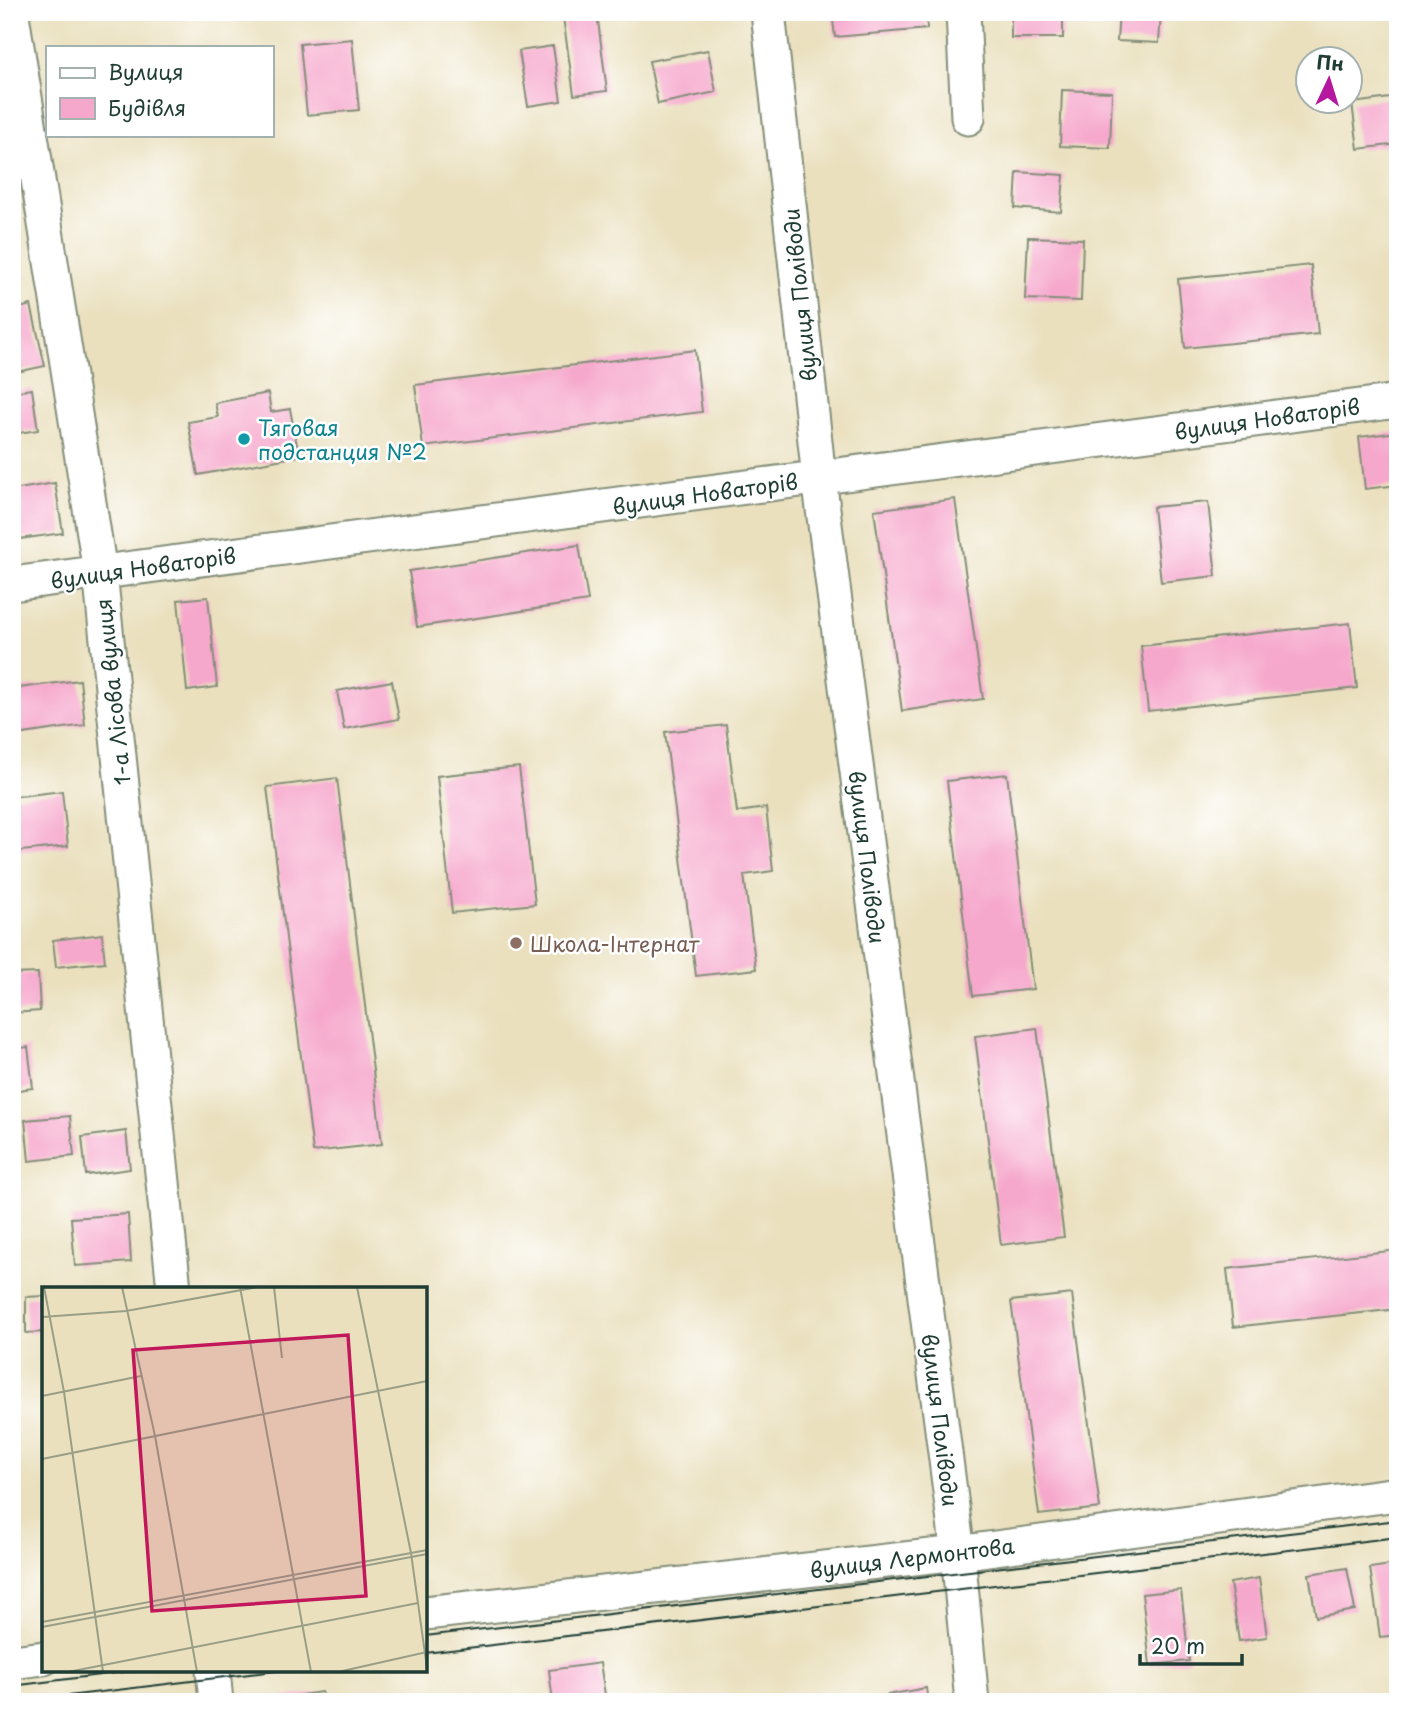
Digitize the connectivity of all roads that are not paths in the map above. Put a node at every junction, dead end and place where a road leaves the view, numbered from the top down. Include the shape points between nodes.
1 (768, 12) edge
2 (963, 12) edge
3 (12, 15) edge
4 (968, 118) dead end
5 (25, 175) edge
6 (1398, 401) edge
7 (819, 478) junction
8 (100, 572) junction
9 (12, 584) edge
10 (174, 1287) edge
11 (1398, 1494) edge
12 (958, 1553) junction
13 (427, 1613) edge
14 (42, 1658) edge
15 (12, 1662) edge
16 (213, 1672) edge
17 (216, 1702) edge
18 (972, 1702) edge

1 - 7 street, вулиця Поліводи
2 - 4 street
3 - 5 street, 1-а Лісова вулиця
5 - 8 street, 1-а Лісова вулиця
6 - 7 street, вулиця Новаторів
7 - 8 street, вулиця Новаторів
7 - 12 street, вулиця Поліводи
8 - 9 street, вулиця Новаторів
8 - 10 street, 1-а Лісова вулиця
11 - 12 street, вулиця Лермонтова
12 - 13 street, вулиця Лермонтова
12 - 18 street, вулиця Поліводи
14 - 15 street
16 - 17 street

